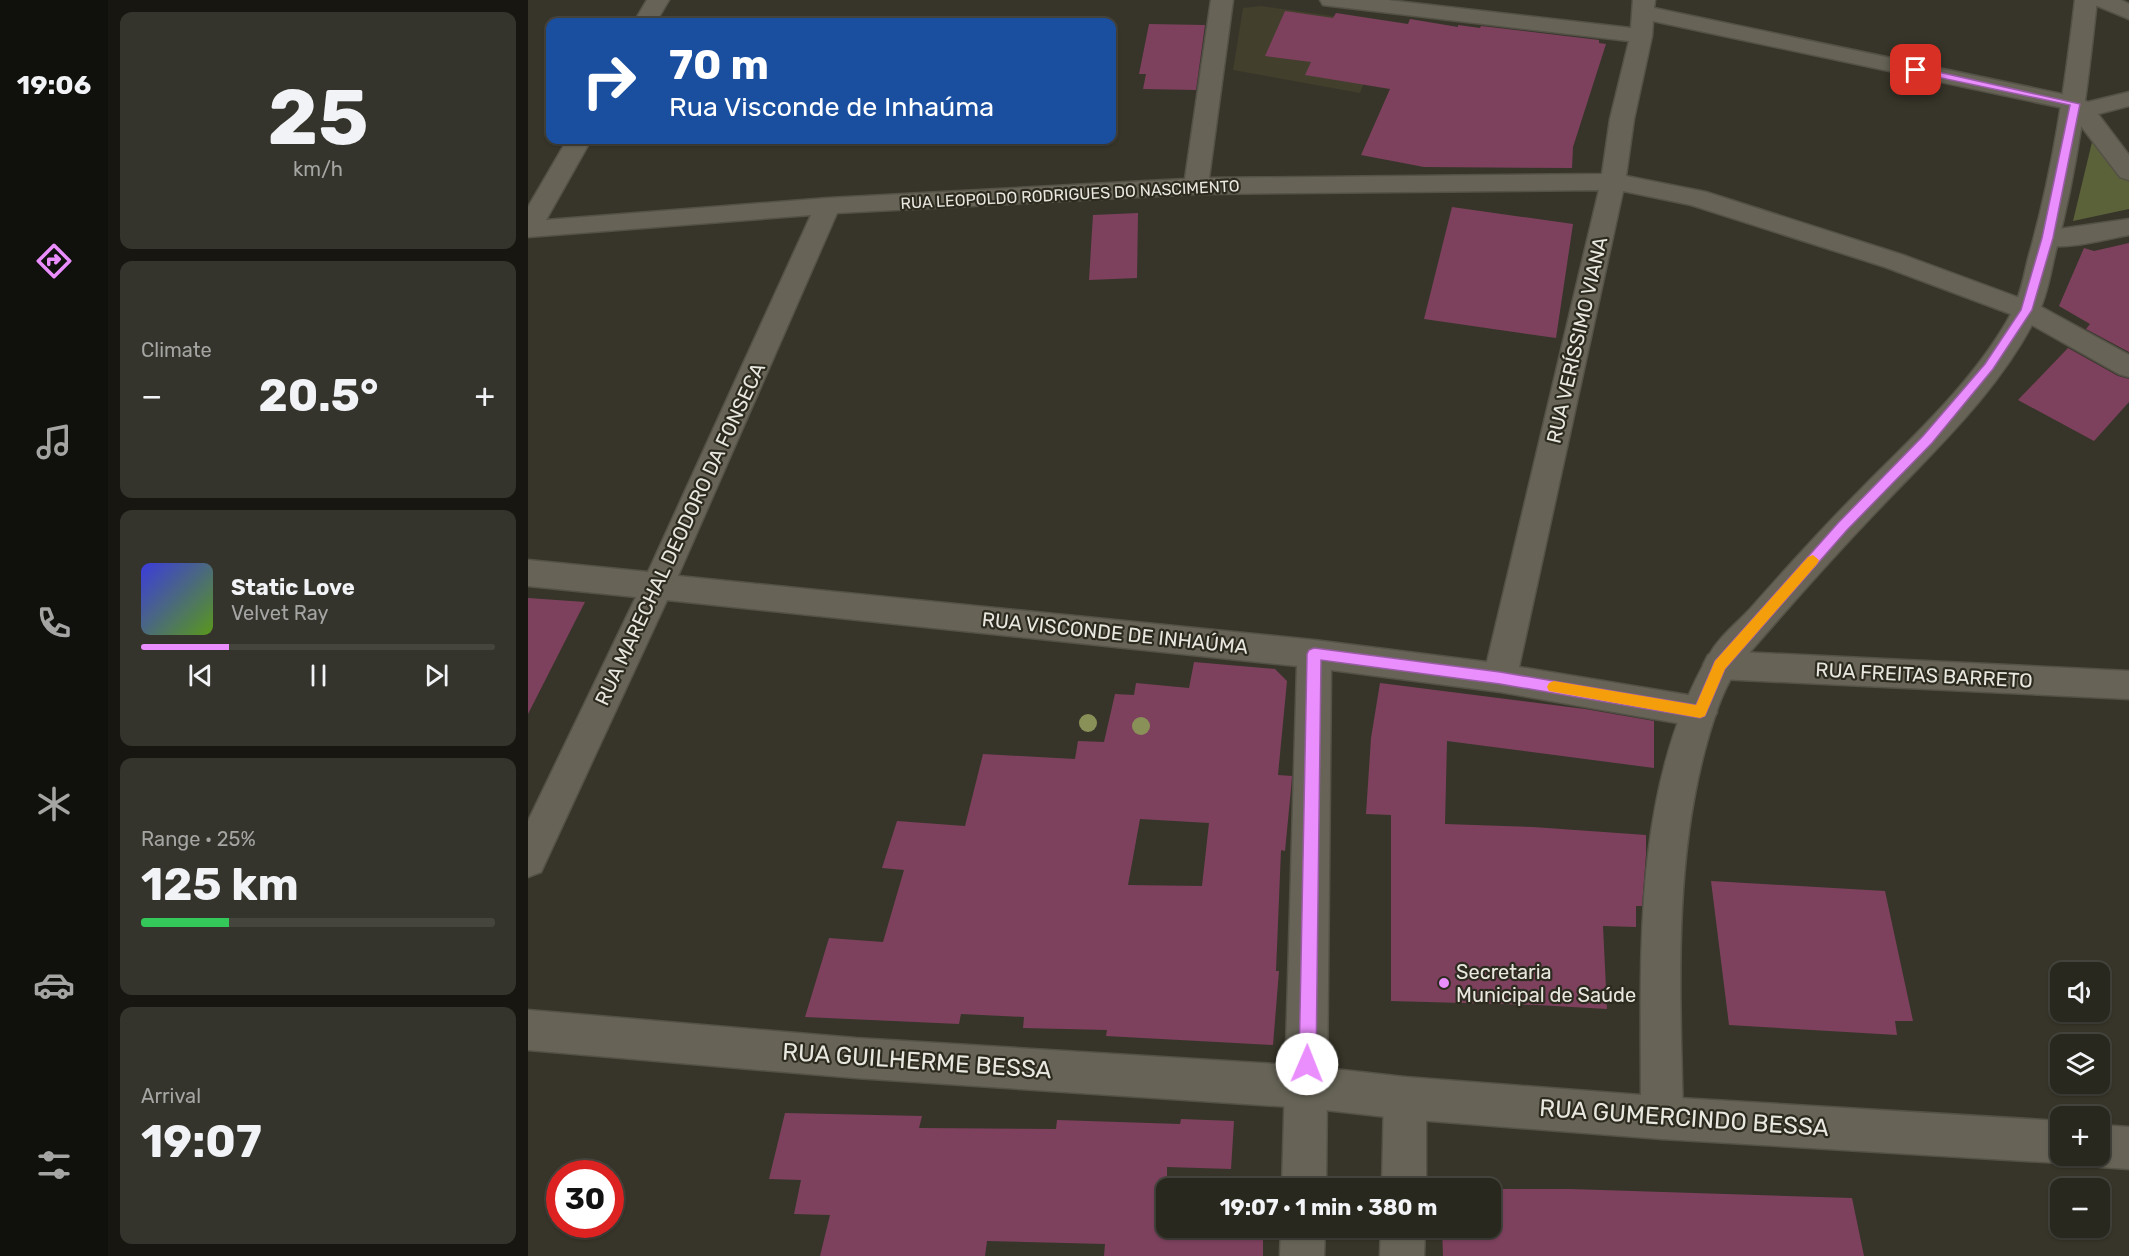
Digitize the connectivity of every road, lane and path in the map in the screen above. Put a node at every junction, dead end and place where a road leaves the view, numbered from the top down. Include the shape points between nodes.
1 (658, 0) edge
2 (1222, 0) edge
3 (1331, 0) edge
4 (2086, 0) edge
5 (2103, 0) edge
6 (2129, 12) edge
7 (1643, 16) edge
8 (647, 18) edge
9 (2129, 99) edge
10 (2079, 107) junction
11 (577, 144) edge
12 (2129, 172) edge
13 (1613, 182) junction
14 (1196, 186) junction
15 (828, 206) junction
16 (2129, 227) edge
17 (528, 229) edge
18 (2047, 238) junction
19 (2026, 310) junction
20 (2129, 367) edge
21 (528, 573) edge
22 (658, 585) junction
23 (1314, 654) junction
24 (1720, 665) junction
25 (1500, 678) junction
26 (2129, 686) edge
27 (1700, 712) junction
28 (528, 860) edge
29 (528, 1030) edge
30 (1307, 1087) junction
31 (1405, 1098) junction
32 (1662, 1118) junction
33 (2050, 1141) edge
34 (2110, 1147) edge
35 (2129, 1148) edge
36 (1304, 1178) edge
37 (1404, 1178) edge
38 (1302, 1238) edge
39 (1403, 1238) edge
40 (1302, 1256) edge
41 (1402, 1256) edge

1 - 8 street
2 - 14 street
3 - 7 street
4 - 10 street
5 - 6 street
7 - 10 street
7 - 13 street, RUA VERÍSSIMO VIANA
9 - 10 street
10 - 12 street
10 - 18 street
11 - 17 street
13 - 14 street, RUA LEOPOLDO RODRIGUES DO NASCIMENTO
13 - 19 street, RUA LEOPOLDO RODRIGUES DO NASCIMENTO via 1697,198 1772,221
13 - 25 street, RUA VERÍSSIMO VIANA
14 - 15 street, RUA LEOPOLDO RODRIGUES DO NASCIMENTO
15 - 17 street, RUA LEOPOLDO RODRIGUES DO NASCIMENTO
15 - 22 street, RUA MARECHAL DEODORO DA FONSECA
16 - 18 street
18 - 19 street
19 - 20 street, RUA LEOPOLDO RODRIGUES DO NASCIMENTO
19 - 24 street via 1989,366 1928,440 1843,526
21 - 22 street, RUA VISCONDE DE INHAÚMA
22 - 23 street, RUA VISCONDE DE INHAÚMA
22 - 28 street, RUA MARECHAL DEODORO DA FONSECA
23 - 25 street, RUA VISCONDE DE INHAÚMA
23 - 30 street
24 - 26 street, RUA FREITAS BARRETO
24 - 27 street
25 - 27 street, RUA VISCONDE DE INHAÚMA
27 - 32 street via 1680,776 1669,843 1661,945
29 - 30 street, RUA GUILHERME BESSA via 856,1058
30 - 31 street, RUA GUMERCINDO BESSA
30 - 36 street
31 - 32 street, RUA GUMERCINDO BESSA
31 - 37 street
32 - 33 street, RUA GUMERCINDO BESSA
34 - 35 street
38 - 40 street
39 - 41 street

